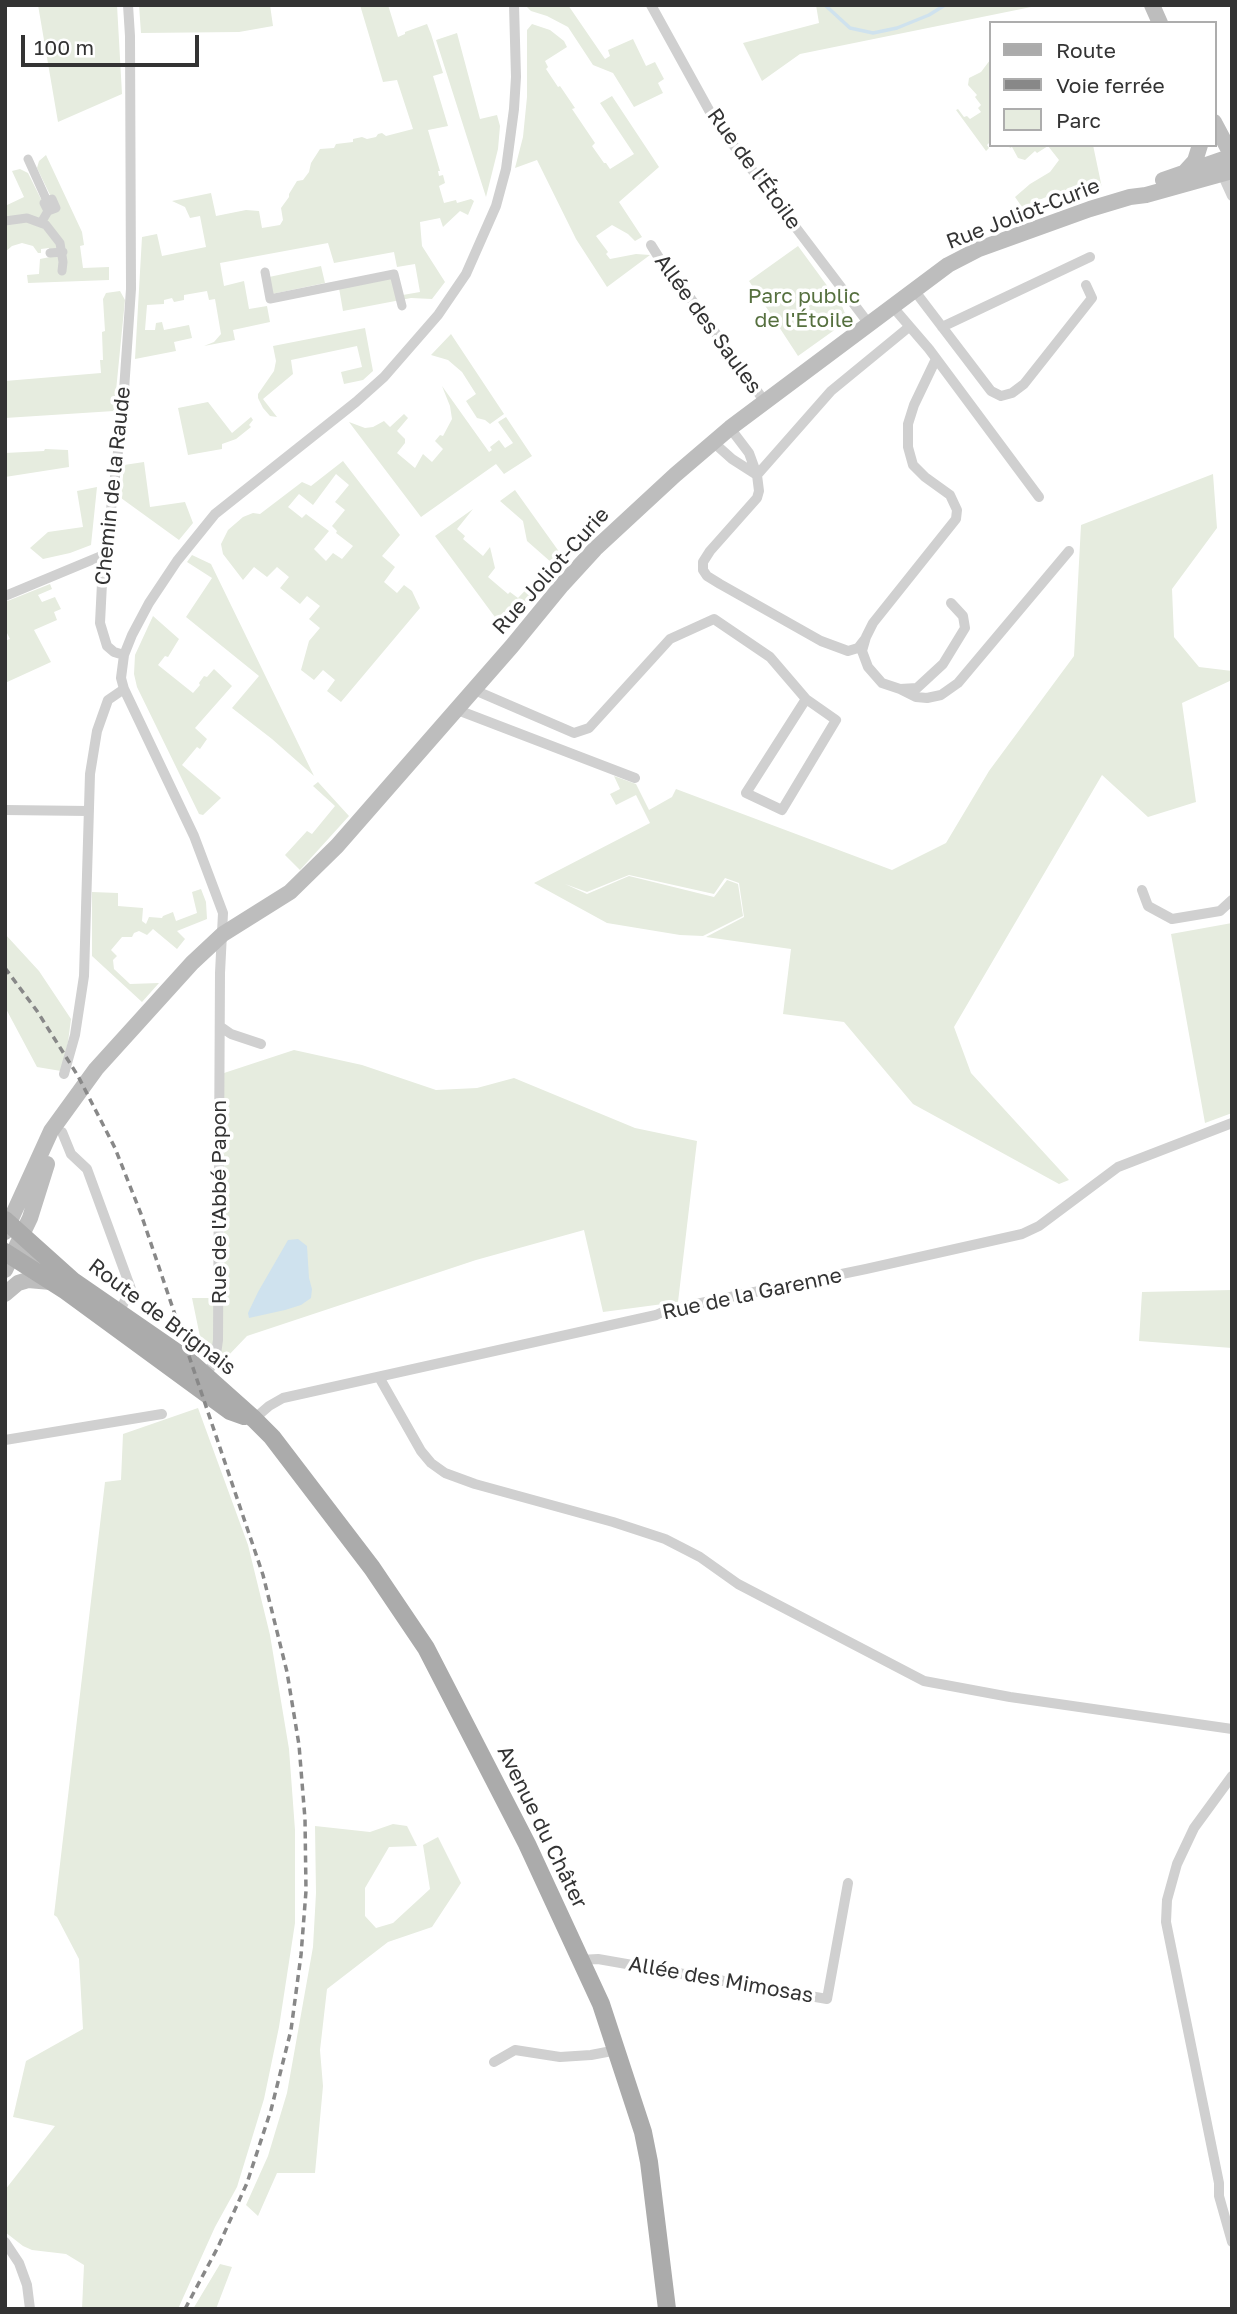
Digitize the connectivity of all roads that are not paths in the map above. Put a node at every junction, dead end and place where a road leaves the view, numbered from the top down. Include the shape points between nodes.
1 (128, 5) edge
2 (514, 5) edge
3 (652, 5) edge
4 (1152, 5) edge
5 (1159, 21) edge
6 (1216, 128) edge
7 (1199, 147) edge
8 (1211, 147) edge
9 (28, 159) dead end
10 (1227, 164) edge
11 (1185, 172) junction
12 (1232, 196) edge
13 (1130, 197) junction
14 (5, 221) edge
15 (41, 223) junction
16 (651, 245) dead end
17 (63, 252) junction
18 (50, 253) dead end
19 (1090, 257) dead end
20 (62, 271) dead end
21 (265, 272) dead end
22 (1086, 285) dead end
23 (914, 290) junction
24 (402, 306) dead end
25 (892, 306) junction
26 (869, 324) junction
27 (909, 327) junction
28 (942, 327) junction
29 (936, 359) junction
30 (765, 402) junction
31 (730, 428) junction
32 (713, 442) junction
33 (757, 475) junction
34 (1039, 497) dead end
35 (1069, 551) dead end
36 (106, 554) junction
37 (5, 596) edge
38 (951, 603) dead end
39 (866, 637) junction
40 (124, 655) junction
41 (124, 689) junction
42 (472, 689) junction
43 (900, 689) junction
44 (806, 699) junction
45 (455, 709) junction
46 (635, 778) dead end
47 (5, 810) edge
48 (89, 811) junction
49 (1142, 890) dead end
50 (1232, 900) edge
51 (223, 934) junction
52 (221, 1027) junction
53 (261, 1044) dead end
54 (115, 1051) junction
55 (64, 1074) dead end
56 (1232, 1123) edge
57 (62, 1132) junction
58 (9, 1243) edge
59 (52, 1283) junction
60 (5, 1294) edge
61 (119, 1312) junction
62 (206, 1374) junction
63 (379, 1377) junction
64 (162, 1414) dead end
65 (254, 1419) junction
66 (5, 1440) edge
67 (1232, 1729) edge
68 (1232, 1776) edge
69 (848, 1883) dead end
70 (580, 1960) junction
71 (617, 2050) junction
72 (494, 2062) dead end
73 (1231, 2239) edge
74 (5, 2242) edge
75 (30, 2309) edge
76 (667, 2309) edge

1 - 36 street, Chemin de la Raude via 131,289
2 - 40 street via 516,77 506,169 496,206 466,274 432,323 384,377 215,514 145,609
3 - 26 street, Rue de l'Étoile via 715,121
4 - 5 main road
6 - 10 main road
7 - 11 main road
8 - 10 main road
9 - 15 street via 48,206
10 - 11 main road, Rue Joliot-Curie
10 - 12 street
10 - 13 main road, Rue Joliot-Curie
11 - 13 main road, Rue Joliot-Curie via 1143,187
13 - 23 main road, Rue Joliot-Curie via 979,249
14 - 15 street via 27,218
15 - 17 street via 54,233
16 - 30 street, Allée des Saules
17 - 18 street
17 - 20 street
19 - 28 street
21 - 24 street via 270,299 394,274
22 - 28 street via 1092,298 1012,393 1001,396 991,391
23 - 25 main road, Rue Joliot-Curie
23 - 28 street
25 - 26 main road, Rue Joliot-Curie
25 - 27 street
26 - 30 main road, Rue Joliot-Curie
27 - 29 street
27 - 33 street via 831,391
29 - 34 street
29 - 39 street via 914,405 908,447 914,465 950,495 956,519
30 - 31 main road, Rue Joliot-Curie
31 - 32 main road, Rue Joliot-Curie
31 - 33 street via 749,453
32 - 33 street
32 - 42 main road, Rue Joliot-Curie via 595,549
33 - 39 street via 757,498 710,551 703,562 707,576 821,641 848,651 858,648
35 - 43 street via 958,683 927,698
36 - 37 street
36 - 40 street, Chemin de la Raude via 101,631 107,646
38 - 43 street via 963,616 965,628 958,642 932,676 917,688
39 - 43 street via 862,651 868,667 881,683
40 - 41 street
41 - 48 street via 108,701 97,731
41 - 51 street via 194,836 223,913
42 - 44 street via 574,733 589,728 670,639 715,620 771,657
42 - 45 main road, Rue Joliot-Curie
44 - 44 street via 836,720 782,810 746,793
45 - 46 street
45 - 51 main road, Rue Joliot-Curie via 362,820 305,878
47 - 48 street
48 - 55 street via 84,976
49 - 50 street via 1148,906 1172,919 1220,911
51 - 52 street, Rue de l'Abbé Papon
51 - 54 main road, Rue Joliot-Curie
52 - 53 street
52 - 62 street, Rue de l'Abbé Papon via 218,1340 215,1361
54 - 57 main road, Rue Joliot-Curie
54 - 58 main road, Rue Joliot-Curie via 96,1069 51,1131
56 - 63 street, Rue de la Garenne via 1125,1163 1031,1231
57 - 58 main road, Rue Joliot-Curie via 51,1151 30,1218
57 - 61 street via 71,1154 87,1170 131,1289
58 - 59 main road, Route de Brignais
58 - 61 main road, Route de Brignais
59 - 60 main road via 28,1280
59 - 65 main road, Route de Brignais via 230,1411
61 - 62 main road, Route de Brignais
62 - 65 main road, Route de Brignais
63 - 65 street, Rue de la Garenne via 283,1398
63 - 67 street via 421,1451 445,1473 665,1539 738,1584 924,1681
64 - 66 street
65 - 70 main road, Avenue du Châter via 372,1568 426,1648 527,1844
68 - 73 street via 1194,1828 1177,1864 1166,1922
69 - 70 street, Allée des Mimosas via 827,1999 598,1959
70 - 71 main road, Avenue du Châter
71 - 72 street via 560,2057 515,2050
71 - 76 main road, Avenue du Châter via 647,2152
74 - 75 street via 19,2263

